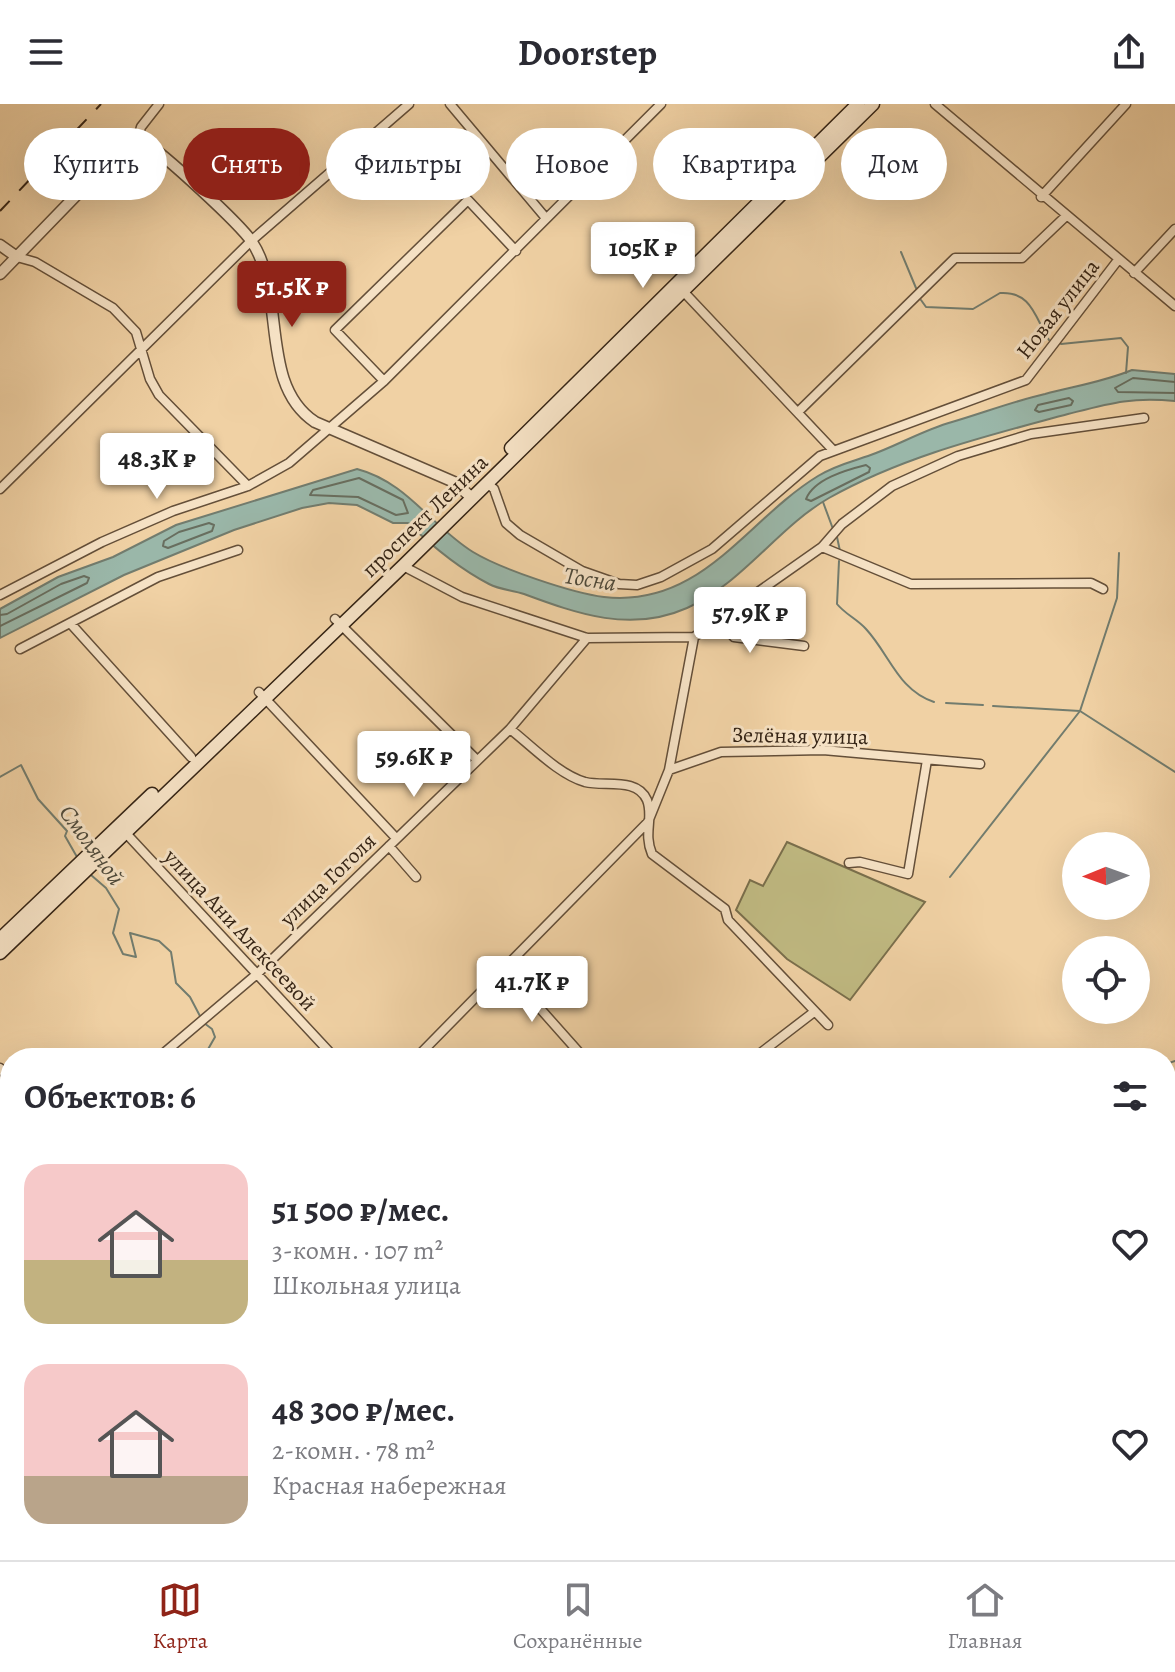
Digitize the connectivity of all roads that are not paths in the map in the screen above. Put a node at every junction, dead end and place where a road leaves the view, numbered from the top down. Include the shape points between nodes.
1 (159, 104) edge
2 (409, 104) edge
3 (450, 104) edge
4 (661, 104) edge
5 (858, 104) edge
6 (873, 104) edge
7 (935, 104) edge
8 (1126, 104) edge
9 (141, 128) edge
10 (167, 161) edge
11 (1041, 197) junction
12 (72, 200) edge
13 (545, 217) junction
14 (1065, 217) junction
15 (1175, 229) edge
16 (251, 241) junction
17 (0, 245) edge
18 (516, 251) junction
19 (17, 257) junction
20 (1118, 260) junction
21 (1134, 273) junction
22 (0, 274) edge
23 (679, 287) junction
24 (1175, 306) edge
25 (141, 350) junction
26 (384, 381) junction
27 (798, 412) junction
28 (1144, 418) dead end
29 (328, 429) junction
30 (832, 449) junction
31 (487, 483) junction
32 (248, 486) junction
33 (0, 489) edge
34 (469, 495) junction
35 (822, 547) junction
36 (238, 550) dead end
37 (407, 559) junction
38 (1103, 589) dead end
39 (0, 595) edge
40 (718, 619) junction
41 (338, 622) junction
42 (71, 624) junction
43 (694, 637) junction
44 (587, 638) junction
45 (804, 646) dead end
46 (20, 649) dead end
47 (262, 695) junction
48 (510, 729) junction
49 (191, 757) junction
50 (476, 759) junction
51 (927, 760) junction
52 (980, 764) dead end
53 (669, 770) junction
54 (648, 822) junction
55 (122, 829) junction
56 (392, 842) junction
57 (849, 863) dead end
58 (416, 877) dead end
59 (64, 884) junction
60 (0, 939) edge
61 (0, 953) edge
62 (505, 969) junction
63 (257, 974) junction
64 (814, 1012) junction
65 (828, 1025) dead end
66 (169, 1048) edge
67 (326, 1048) edge
68 (426, 1048) edge
69 (575, 1048) edge
70 (767, 1048) edge

1 - 9 street
2 - 16 street
3 - 13 street
4 - 13 street
5 - 23 main road, проспект Ленина
6 - 23 main road, проспект Ленина
7 - 11 street
8 - 11 street
10 - 16 street
11 - 14 street
12 - 19 street
13 - 18 street
14 - 20 street
14 - 27 street via 1022,258 955,258
15 - 21 street, Новая улица
16 - 25 street
16 - 29 street via 266,282 290,398 303,415
17 - 19 street
18 - 26 street
18 - 26 street via 468,200 335,330
19 - 22 street
19 - 25 street via 35,262 113,308 136,332
20 - 21 street
20 - 30 street, Новая улица via 1026,380
21 - 24 street
23 - 27 street
23 - 31 main road, проспект Ленина
23 - 34 main road, проспект Ленина
25 - 32 street via 159,395
25 - 33 street
26 - 29 street
27 - 30 street
28 - 35 street via 1031,434 958,456 892,486 842,524
29 - 32 street via 289,463
29 - 34 street via 438,474
30 - 31 street via 787,481 712,549 637,585 582,571 520,535 506,523
31 - 34 main road, проспект Ленина
32 - 39 street via 130,530
34 - 37 main road, проспект Ленина
35 - 38 street via 911,584 1091,583
35 - 40 street
36 - 42 street via 158,577
37 - 41 main road, проспект Ленина
37 - 44 street via 462,597
40 - 43 street
40 - 45 street via 734,637
41 - 47 main road, проспект Ленина
41 - 50 street
42 - 46 street
42 - 49 street
43 - 44 street
43 - 53 street
44 - 48 street, улица Гоголя
47 - 49 main road, проспект Ленина
47 - 55 main road, проспект Ленина
47 - 56 street
48 - 50 street, улица Гоголя
48 - 54 street via 573,778 641,791 649,808
49 - 55 main road, проспект Ленина
50 - 56 street, улица Гоголя
51 - 52 street, Зелёная улица
51 - 53 street, Зелёная улица via 823,750 721,752
51 - 57 street via 908,874
53 - 54 street
54 - 62 street
54 - 64 street via 646,840 658,861 725,909 728,920
55 - 59 main road, проспект Ленина
55 - 63 street, улица Ани Алексеевой
56 - 58 street
56 - 63 street, улица Гоголя
59 - 60 main road, проспект Ленина
59 - 61 main road, проспект Ленина
62 - 68 street
62 - 69 street
63 - 66 street, улица Гоголя
63 - 67 street, улица Ани Алексеевой
64 - 65 street
64 - 70 street

